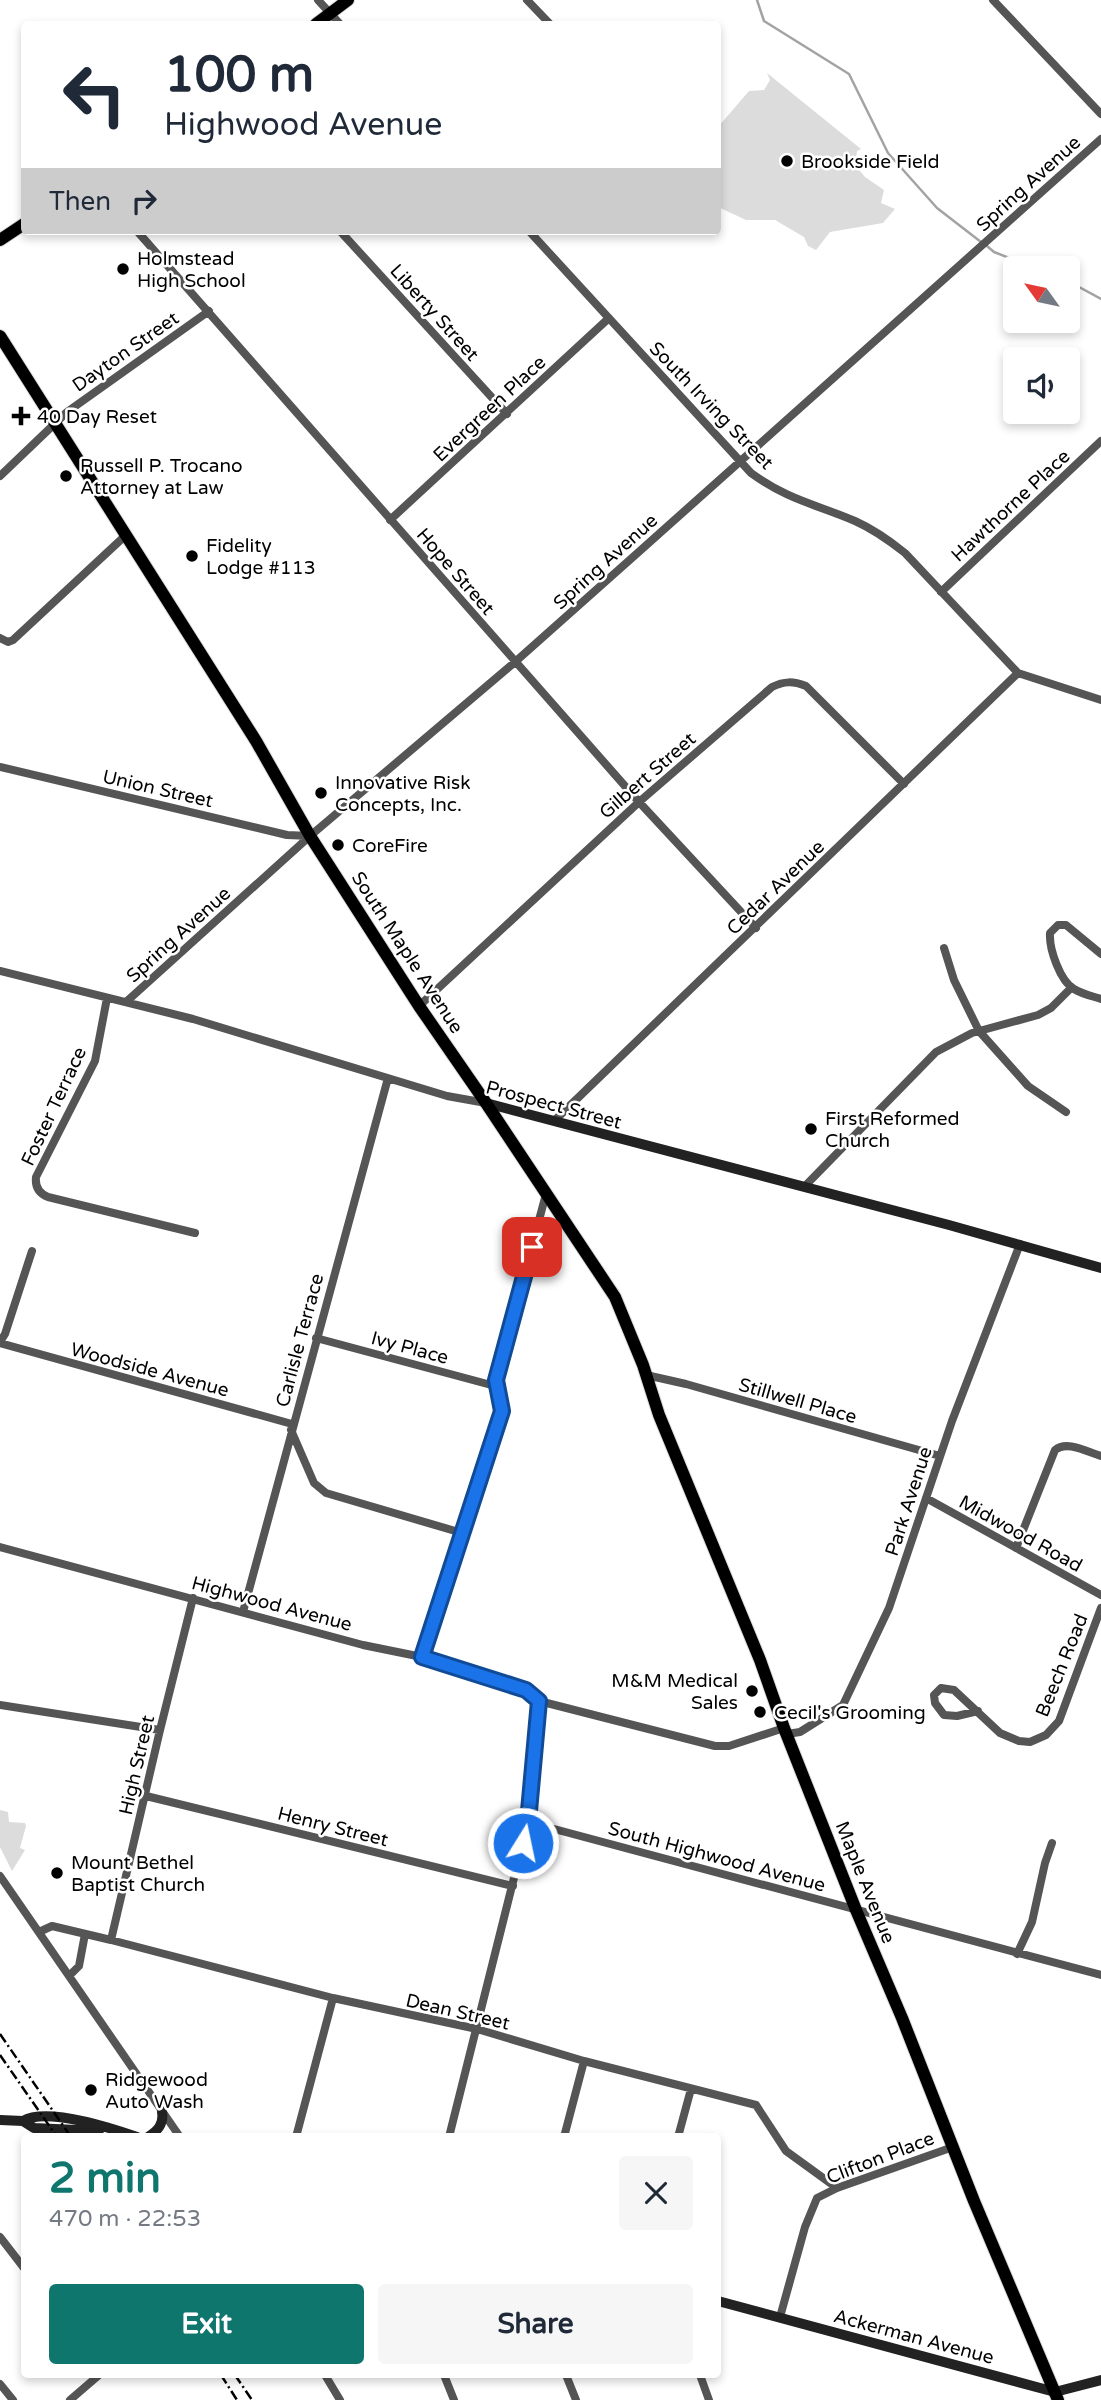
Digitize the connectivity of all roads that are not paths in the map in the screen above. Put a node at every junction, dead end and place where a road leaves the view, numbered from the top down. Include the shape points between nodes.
1 (318, 0) edge
2 (348, 0) edge
3 (527, 0) edge
4 (993, 0) edge
5 (335, 19) edge
6 (547, 21) edge
7 (1101, 114) edge
8 (1101, 139) edge
9 (21, 226) edge
10 (141, 235) edge
11 (344, 235) edge
12 (533, 235) edge
13 (0, 240) edge
14 (209, 311) junction
15 (609, 318) junction
16 (0, 336) edge
17 (507, 414) junction
18 (56, 422) junction
19 (1101, 441) edge
20 (739, 461) junction
21 (0, 475) edge
22 (390, 520) junction
23 (126, 535) junction
24 (941, 592) junction
25 (0, 638) edge
26 (514, 662) junction
27 (1018, 673) junction
28 (1101, 700) edge
29 (0, 767) edge
30 (904, 784) junction
31 (639, 802) junction
32 (310, 836) junction
33 (756, 928) junction
34 (944, 948) dead end
35 (1101, 954) edge
36 (0, 971) edge
37 (1071, 988) junction
38 (107, 998) junction
39 (1101, 999) edge
40 (126, 1002) junction
41 (419, 1006) junction
42 (979, 1031) junction
43 (388, 1078) junction
44 (486, 1103) junction
45 (1066, 1112) dead end
46 (554, 1121) junction
47 (805, 1186) junction
48 (546, 1194) junction
49 (195, 1233) dead end
50 (1020, 1244) junction
51 (33, 1251) dead end
52 (1101, 1268) edge
53 (316, 1338) junction
54 (0, 1342) edge
55 (646, 1376) junction
56 (495, 1386) junction
57 (291, 1427) junction
58 (940, 1456) junction
59 (1101, 1456) edge
60 (926, 1498) junction
61 (462, 1533) junction
62 (0, 1547) edge
63 (1016, 1548) junction
64 (1101, 1595) edge
65 (193, 1598) junction
66 (1101, 1608) edge
67 (243, 1612) junction
68 (422, 1657) junction
69 (536, 1698) junction
70 (0, 1705) edge
71 (978, 1711) junction
72 (160, 1730) junction
73 (785, 1731) junction
74 (146, 1796) junction
75 (528, 1822) junction
76 (1052, 1843) dead end
77 (0, 1876) edge
78 (513, 1886) junction
79 (856, 1910) junction
80 (39, 1933) junction
81 (85, 1934) junction
82 (111, 1940) junction
83 (1017, 1954) junction
84 (1101, 1975) edge
85 (69, 1976) junction
86 (333, 1998) junction
87 (477, 2029) junction
88 (584, 2061) junction
89 (691, 2089) junction
90 (162, 2112) junction
91 (0, 2120) edge
92 (124, 2133) edge
93 (153, 2133) edge
94 (177, 2133) edge
95 (297, 2133) edge
96 (450, 2133) edge
97 (565, 2133) edge
98 (679, 2133) edge
99 (953, 2147) junction
100 (837, 2188) junction
101 (0, 2237) edge
102 (21, 2264) edge
103 (721, 2302) edge
104 (780, 2317) junction
105 (96, 2378) edge
106 (327, 2378) edge
107 (445, 2378) edge
108 (567, 2378) edge
109 (701, 2378) edge
110 (1101, 2380) edge
111 (0, 2384) edge
112 (1056, 2396) edge
113 (13, 2400) edge
114 (70, 2400) edge
115 (340, 2400) edge
116 (454, 2400) edge
117 (576, 2400) edge
118 (709, 2400) edge

1 - 5 street
2 - 5 main road
3 - 6 street
4 - 7 street
8 - 20 street, Spring Avenue
9 - 13 main road
10 - 14 street, Hope Street
11 - 17 street, Liberty Street
12 - 15 street, South Irving Street
14 - 18 street, Dayton Street
14 - 22 street, Hope Street
15 - 17 street, Evergreen Place
15 - 20 street, South Irving Street
16 - 18 main road, South Maple Avenue
17 - 22 street, Evergreen Place
18 - 21 street, Dayton Street
18 - 23 main road, South Maple Avenue
19 - 24 street, Hawthorne Place
20 - 24 street, South Irving Street via 787,496 855,521 890,541
20 - 26 street, Spring Avenue
22 - 26 street, Hope Street
23 - 25 street via 13,640
23 - 32 main road, South Maple Avenue
24 - 27 street, South Irving Street
26 - 31 street, Hope Street
26 - 32 street, Spring Avenue
27 - 28 street, South Irving Street
27 - 30 street, Cedar Avenue
29 - 32 street, Union Street via 287,835
30 - 31 street, Gilbert Street via 812,692 788,682 772,687
30 - 33 street, Cedar Avenue
31 - 33 street, Hope Street
31 - 41 street, Gilbert Street
32 - 40 street, Spring Avenue
32 - 41 main road, South Maple Avenue
33 - 46 street, Cedar Avenue
34 - 42 street via 954,981
35 - 37 street via 1066,925 1053,928 1051,951
36 - 38 street, Prospect Street
37 - 39 street
37 - 42 street via 1038,1015
38 - 40 street, Prospect Street
38 - 49 street, Foster Terrace via 95,1061 36,1177 38,1190
40 - 43 street, Prospect Street
41 - 44 main road, South Maple Avenue
42 - 45 street via 1028,1086
42 - 47 street via 936,1052
43 - 44 street, Prospect Street
43 - 53 street, Carlisle Terrace
44 - 46 main road, Prospect Street
44 - 48 main road, South Maple Avenue
46 - 47 main road, Prospect Street
47 - 50 main road, Prospect Street
48 - 55 main road, South Maple Avenue via 615,1297
48 - 56 street
50 - 52 main road, Prospect Street
50 - 58 street, Park Avenue
51 - 54 street
53 - 56 street, Ivy Place
53 - 57 street, Carlisle Terrace
54 - 57 street, Woodside Avenue
55 - 58 street, Stillwell Place
55 - 73 main road, Maple Avenue via 761,1660
56 - 61 street via 502,1411
57 - 61 street via 314,1483 326,1493
57 - 67 street, Carlisle Terrace
58 - 60 street, Park Avenue
59 - 63 street via 1067,1446 1055,1450
60 - 63 street, Midwood Road
60 - 73 street, Park Avenue via 889,1608 842,1705 800,1732
61 - 68 street
62 - 65 street, Highwood Avenue
63 - 64 street, Midwood Road
65 - 67 street, Highwood Avenue
65 - 72 street, High Street
66 - 71 street, Beech Road via 1059,1721 1046,1735 1030,1741 1009,1739
67 - 68 street, Highwood Avenue
68 - 69 street, Highwood Avenue via 526,1690
69 - 73 street, Highwood Avenue via 715,1746
69 - 75 street
70 - 72 street
71 - 71 street, Beech Road via 954,1690 941,1688 934,1695 944,1715
72 - 74 street, High Street
73 - 79 main road, Maple Avenue
74 - 78 street, Henry Street
74 - 82 street, High Street
75 - 78 street
75 - 79 street, South Highwood Avenue
76 - 83 street via 1032,1922
77 - 80 street
78 - 87 street
79 - 83 street, South Highwood Avenue
79 - 99 main road, Maple Avenue
80 - 81 street, Dean Street via 52,1926
80 - 85 street
81 - 82 street, Dean Street
81 - 85 street via 79,1966
82 - 86 street, Dean Street
83 - 84 street, South Highwood Avenue
85 - 90 street
86 - 87 street, Dean Street
86 - 95 street
87 - 88 street, Dean Street
87 - 96 street
88 - 89 street, Dean Street
88 - 97 street
89 - 98 street
89 - 100 street, Dean Street via 756,2105 786,2151
90 - 93 main road via 162,2124
90 - 94 street
91 - 92 main road via 23,2121 31,2116 71,2119
99 - 100 street, Clifton Place
99 - 112 main road, Maple Avenue
100 - 104 street, Clifton Place via 817,2198 810,2213
101 - 102 street
103 - 104 main road, Ackerman Avenue
104 - 112 main road, Ackerman Avenue
105 - 114 street
106 - 115 street
107 - 116 street
108 - 117 street
109 - 118 street
110 - 112 main road, Ackerman Avenue
111 - 113 street

